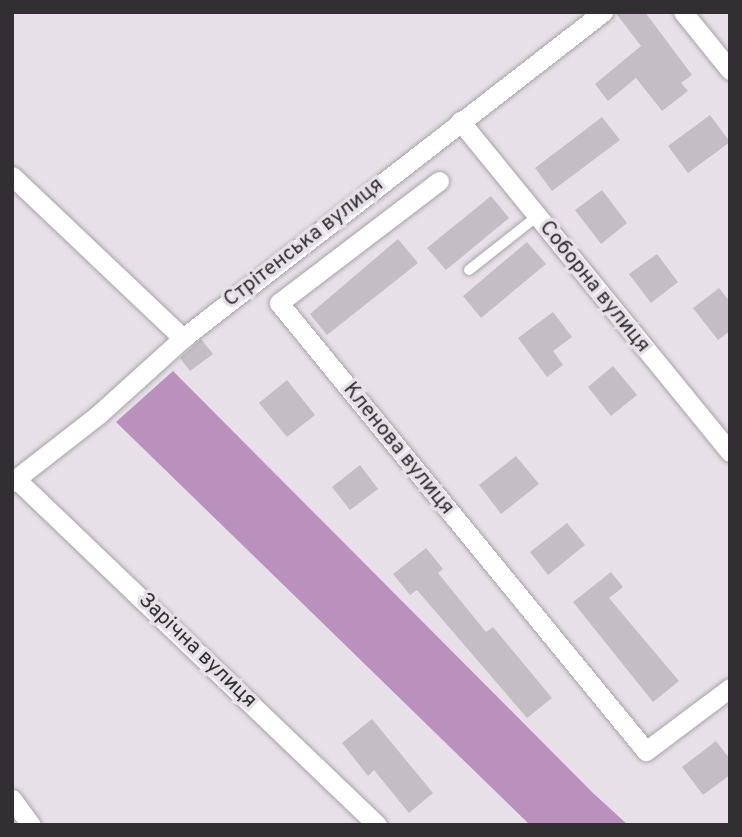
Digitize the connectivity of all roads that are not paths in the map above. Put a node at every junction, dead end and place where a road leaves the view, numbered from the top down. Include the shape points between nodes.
1 (603, 12) edge
2 (683, 12) edge
3 (730, 69) edge
4 (460, 121) junction
5 (12, 176) edge
6 (439, 181) dead end
7 (536, 217) junction
8 (469, 270) dead end
9 (183, 338) junction
10 (730, 452) edge
11 (14, 481) edge
12 (727, 694) edge
13 (12, 799) edge
14 (32, 825) edge
15 (377, 825) edge

1 - 4 street, Стрітенська вулиця
2 - 3 street
4 - 7 street, Соборна вулиця
4 - 9 street, Стрітенська вулиця
5 - 9 street
6 - 12 street, Кленова вулиця via 279,303 646,751
7 - 8 lane
7 - 10 street, Соборна вулиця
9 - 11 street, Стрітенська вулиця via 99,414
11 - 15 street, Зарічна вулиця
13 - 14 street

